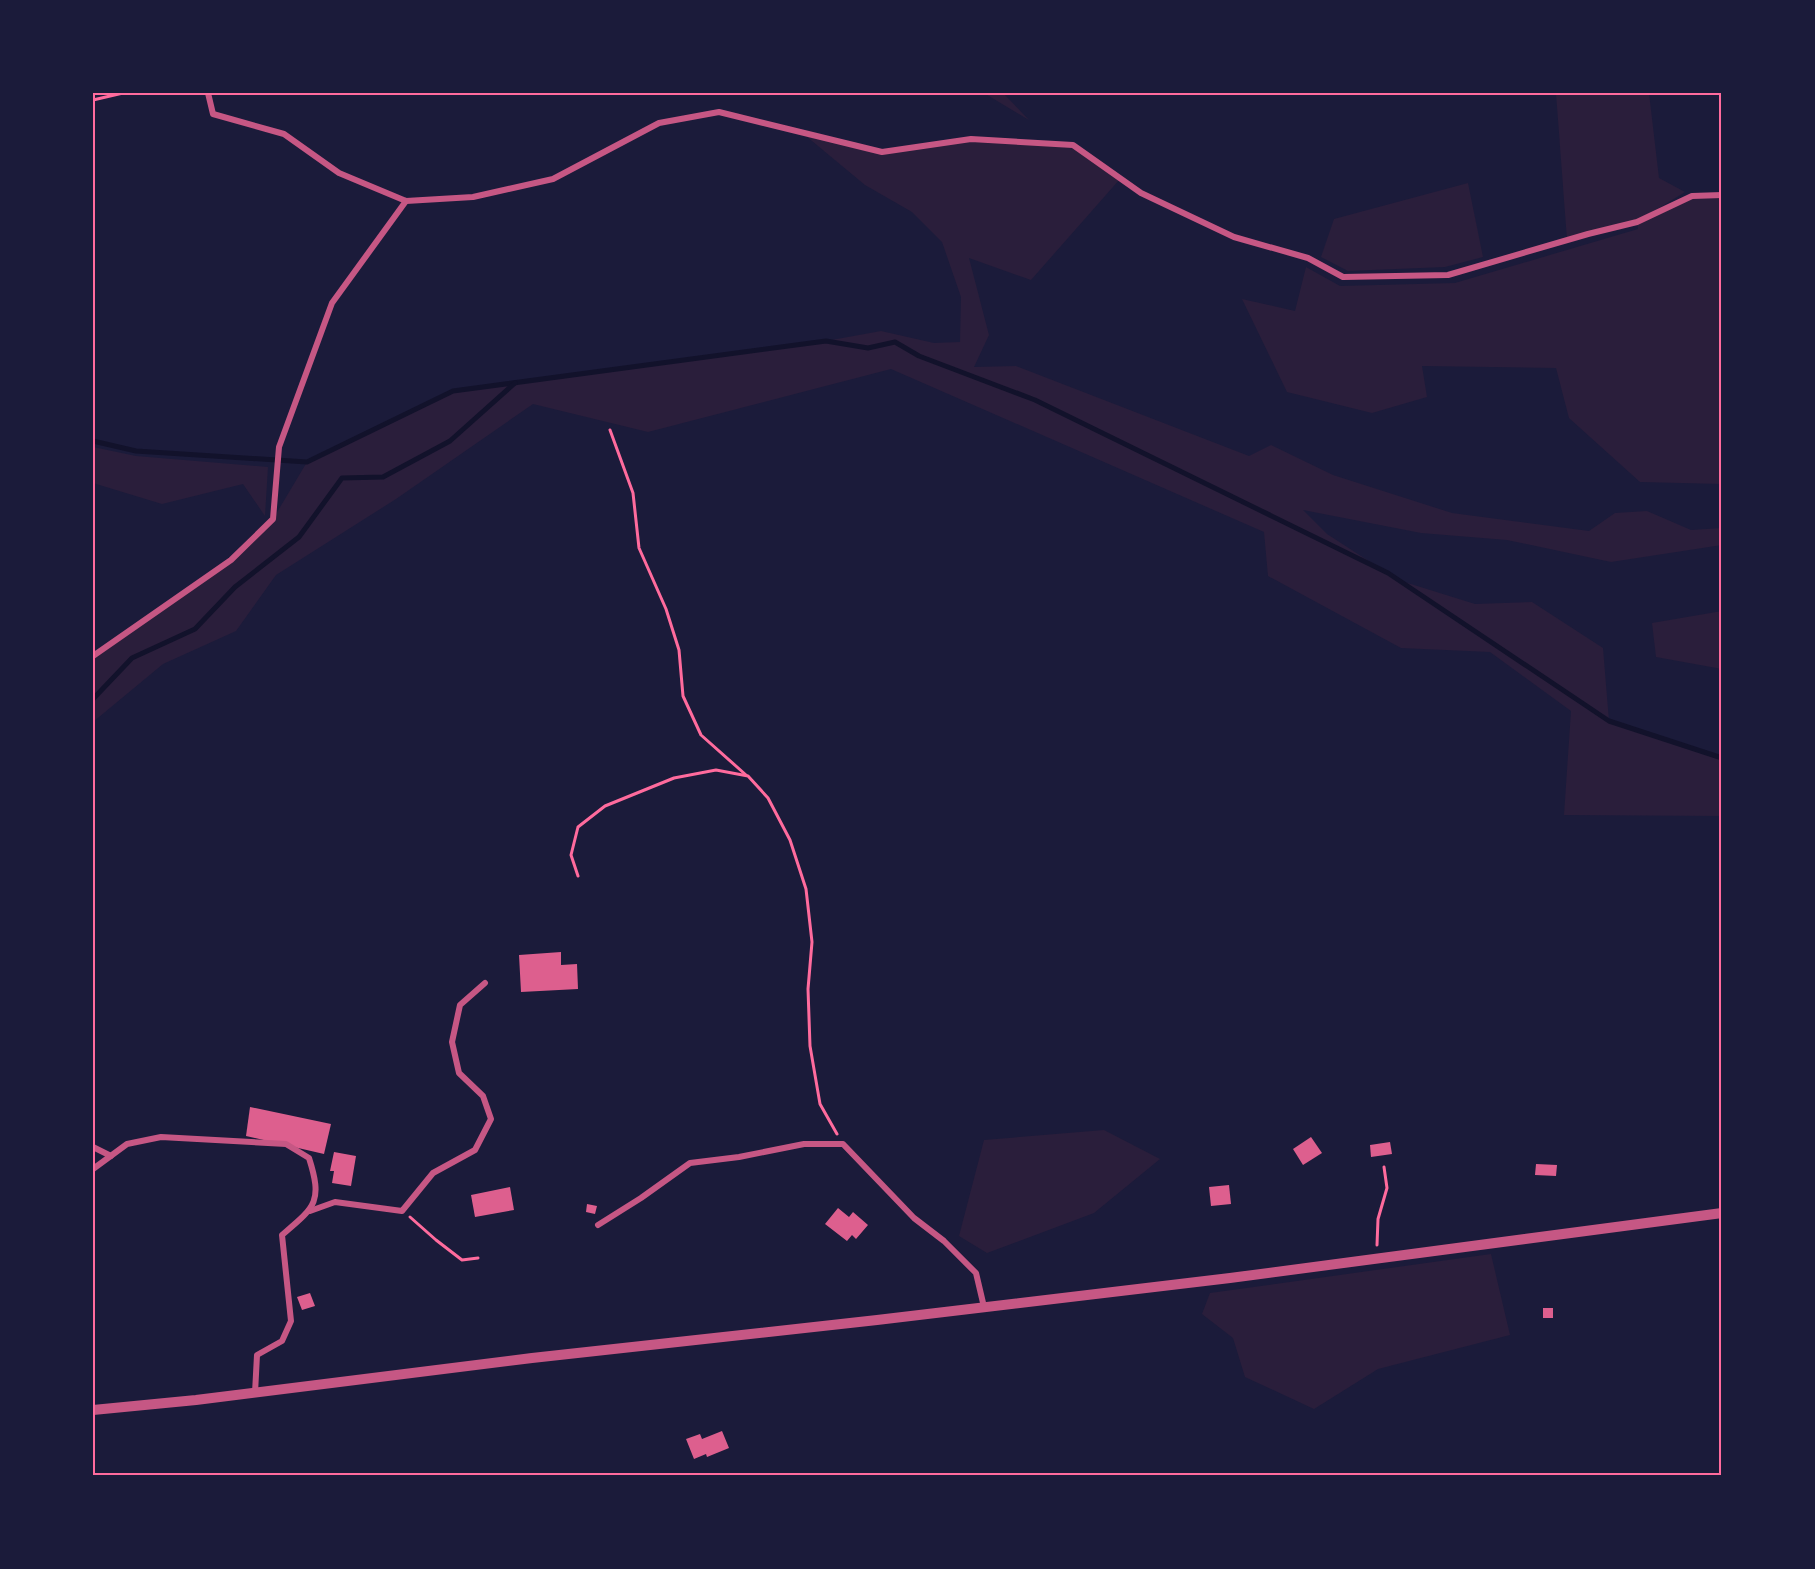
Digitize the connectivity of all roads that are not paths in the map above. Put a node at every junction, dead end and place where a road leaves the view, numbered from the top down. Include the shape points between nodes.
1 (208, 93) edge
2 (1722, 195) edge
3 (406, 201) junction
4 (93, 656) edge
5 (484, 982) dead end
6 (93, 1147) edge
7 (111, 1156) junction
8 (93, 1169) edge
9 (310, 1211) junction
10 (1722, 1213) edge
11 (598, 1225) dead end
12 (984, 1307) junction
13 (255, 1393) junction
14 (93, 1410) edge

1 - 3 street via 213,114 284,134 339,173
2 - 3 street via 1692,196 1637,222 1449,275 1343,277 1308,258 1234,237 1141,194 1073,145 971,139 882,152 719,112 659,123 553,179 473,197
3 - 4 street via 332,303 279,447 273,519 231,560
5 - 9 street via 460,1005 452,1042 459,1073 483,1096 491,1119 475,1150 433,1173 402,1211 335,1202
6 - 7 street
7 - 8 street
7 - 9 street via 128,1144 161,1137 286,1144 309,1158 317,1184
9 - 13 street via 282,1235 291,1321 282,1341 257,1355
10 - 12 street
11 - 12 street via 690,1162 804,1144 843,1144 914,1218 976,1273
12 - 13 street
13 - 14 street

